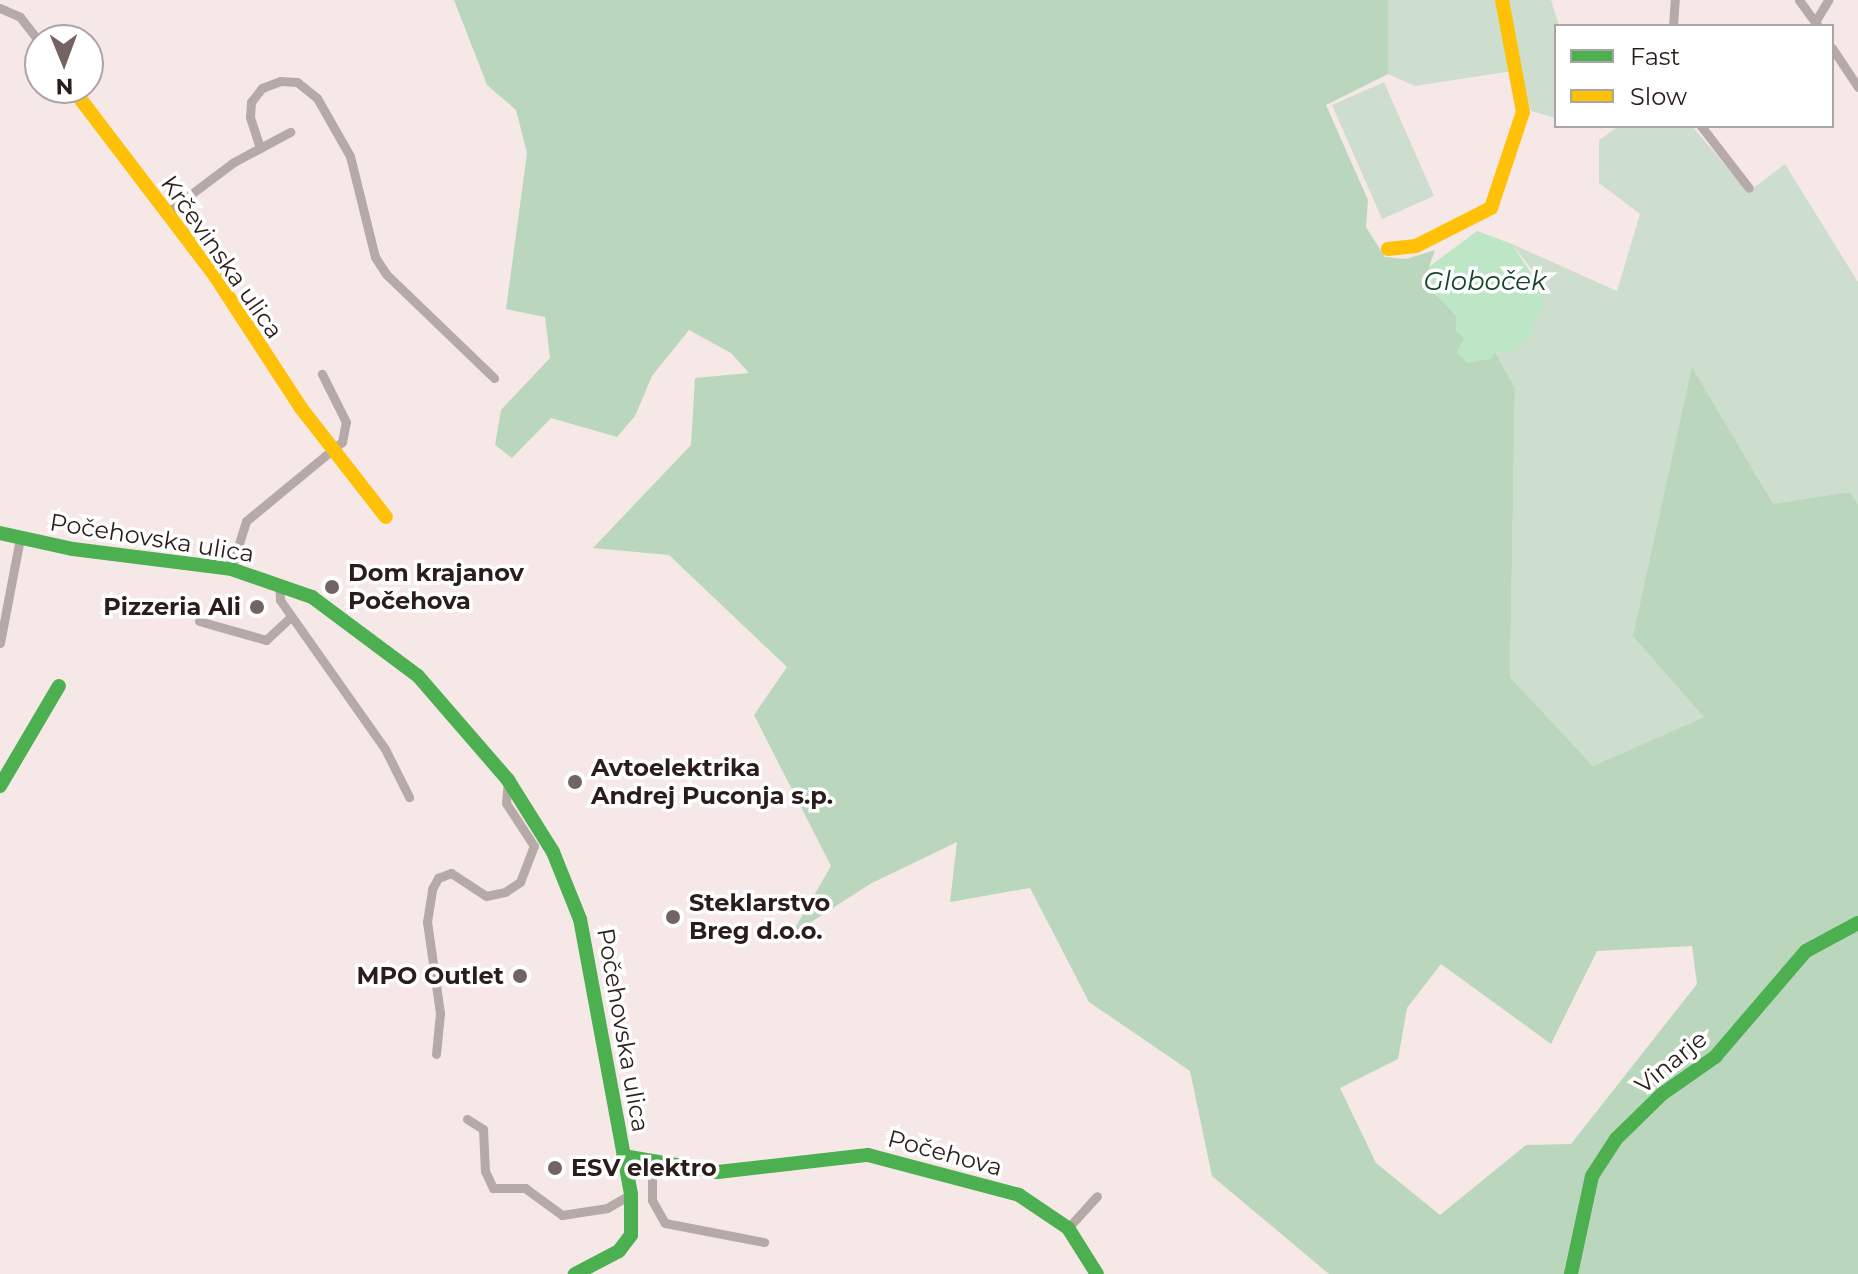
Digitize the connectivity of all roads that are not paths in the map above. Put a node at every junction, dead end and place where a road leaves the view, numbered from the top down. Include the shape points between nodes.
1 (1502, 0) edge
2 (1675, 0) edge
3 (1799, 0) edge
4 (1828, 0) edge
5 (0, 8) edge
6 (25, 24) edge
7 (1673, 24) edge
8 (1816, 24) edge
9 (1834, 51) edge
10 (1858, 87) edge
11 (84, 104) edge
12 (1703, 128) edge
13 (290, 132) dead end
14 (260, 148) junction
15 (1749, 188) dead end
16 (166, 213) junction
17 (1388, 249) dead end
18 (322, 374) dead end
19 (494, 378) dead end
20 (336, 452) junction
21 (386, 517) dead end
22 (0, 533) edge
23 (20, 538) junction
24 (231, 569) junction
25 (279, 583) junction
26 (291, 617) junction
27 (199, 621) dead end
28 (0, 643) edge
29 (59, 686) dead end
30 (508, 780) junction
31 (0, 786) edge
32 (409, 797) dead end
33 (1858, 923) edge
34 (436, 1054) dead end
35 (467, 1119) dead end
36 (640, 1162) junction
37 (631, 1194) junction
38 (1097, 1196) dead end
39 (1068, 1228) junction
40 (764, 1242) dead end
41 (575, 1274) edge
42 (1097, 1274) edge
43 (1571, 1274) edge

1 - 17 street via 1523,112 1491,208 1416,246
2 - 7 street
3 - 8 street
4 - 8 street
5 - 6 street
9 - 10 street
11 - 16 street, Krčevinska ulica
12 - 15 street
13 - 14 street
14 - 16 street
14 - 19 street via 251,102 262,88 297,82 317,98 350,156 375,257 386,274
16 - 20 street, Krčevinska ulica
18 - 20 street via 346,422
20 - 21 street, Krčevinska ulica
20 - 24 street via 246,521
22 - 23 street, Počehovska ulica
23 - 24 street, Počehovska ulica
23 - 28 street
24 - 25 street, Počehovska ulica
25 - 26 street via 280,600
25 - 30 street, Počehovska ulica via 375,639 418,676
26 - 27 street via 266,640
26 - 32 street via 385,749
29 - 31 street
30 - 34 street, Počehovska ulica via 506,803 534,846 520,882 486,896 451,873 438,878 432,889 427,922 440,1013
30 - 36 street, Počehovska ulica via 553,852 580,919
33 - 43 street, Vinarje via 1806,951 1715,1057 1662,1094 1616,1139 1592,1176
35 - 37 street via 483,1129 486,1177 493,1188 525,1188 562,1215 607,1208
36 - 37 street, Počehovska ulica
36 - 39 street, Počehova via 718,1172 868,1155 1019,1195
36 - 40 street via 665,1223
37 - 41 street, Počehovska ulica via 631,1235 619,1251
38 - 39 street
39 - 42 street, Počehova

